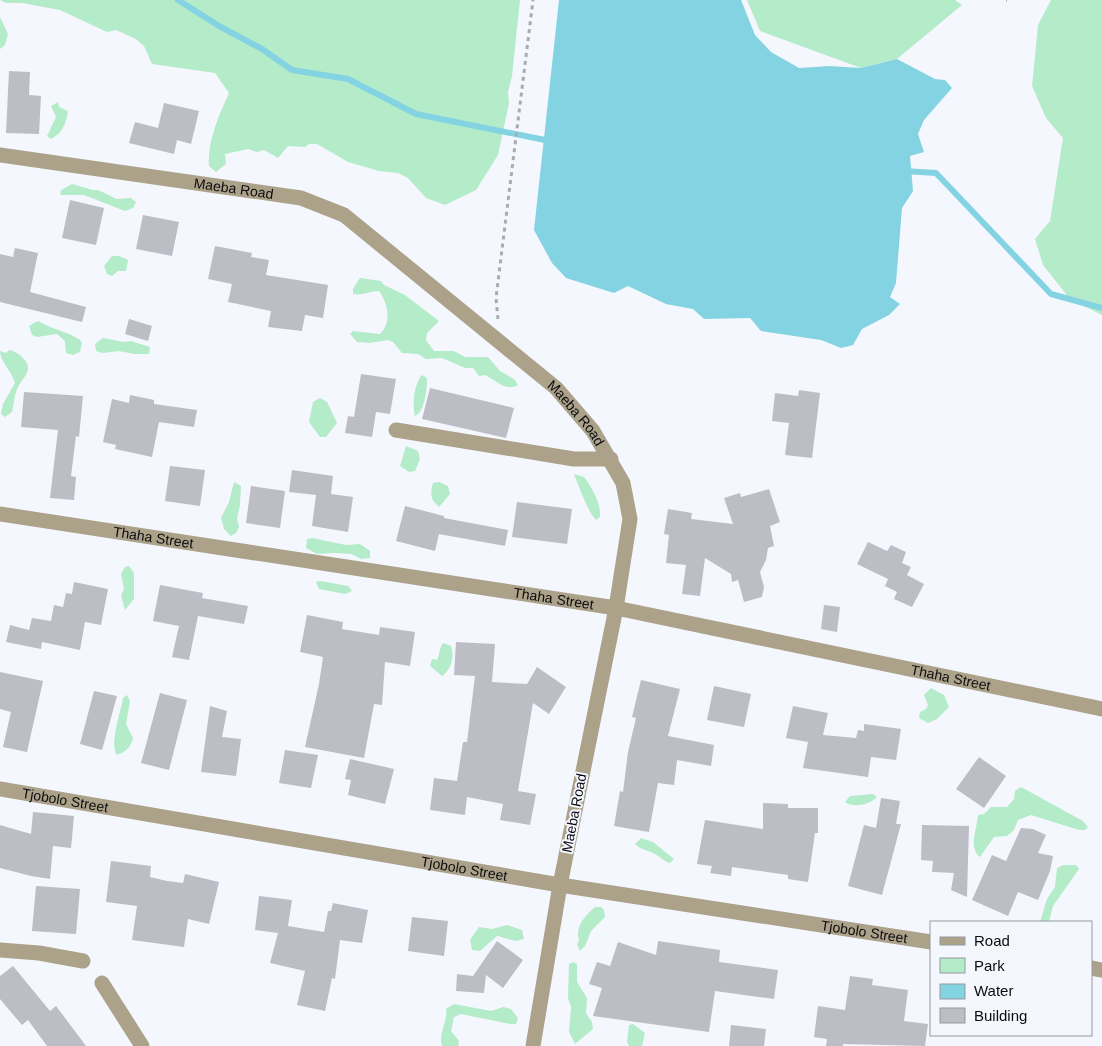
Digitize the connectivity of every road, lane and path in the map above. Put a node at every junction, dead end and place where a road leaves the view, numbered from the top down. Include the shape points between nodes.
1 (533, 0) edge
2 (0, 155) edge
3 (500, 341) junction
4 (396, 430) dead end
5 (611, 459) junction
6 (0, 514) edge
7 (616, 608) junction
8 (1102, 708) edge
9 (0, 789) edge
10 (560, 884) junction
11 (930, 942) edge
12 (0, 950) edge
13 (83, 961) dead end
14 (102, 983) dead end
15 (142, 1046) edge
16 (533, 1046) edge

1 - 3 path via 496,298
2 - 3 street, Maeba Road via 300,198 344,215
3 - 5 street, Maeba Road via 556,388 594,431
4 - 5 street via 574,459
5 - 7 street, Maeba Road via 623,484 630,519
6 - 7 street, Thaha Street
7 - 8 street, Thaha Street
7 - 10 street, Maeba Road
9 - 10 street, Tjobolo Street
10 - 11 street, Tjobolo Street
10 - 16 street, Maeba Road
12 - 13 street via 39,952
14 - 15 street

